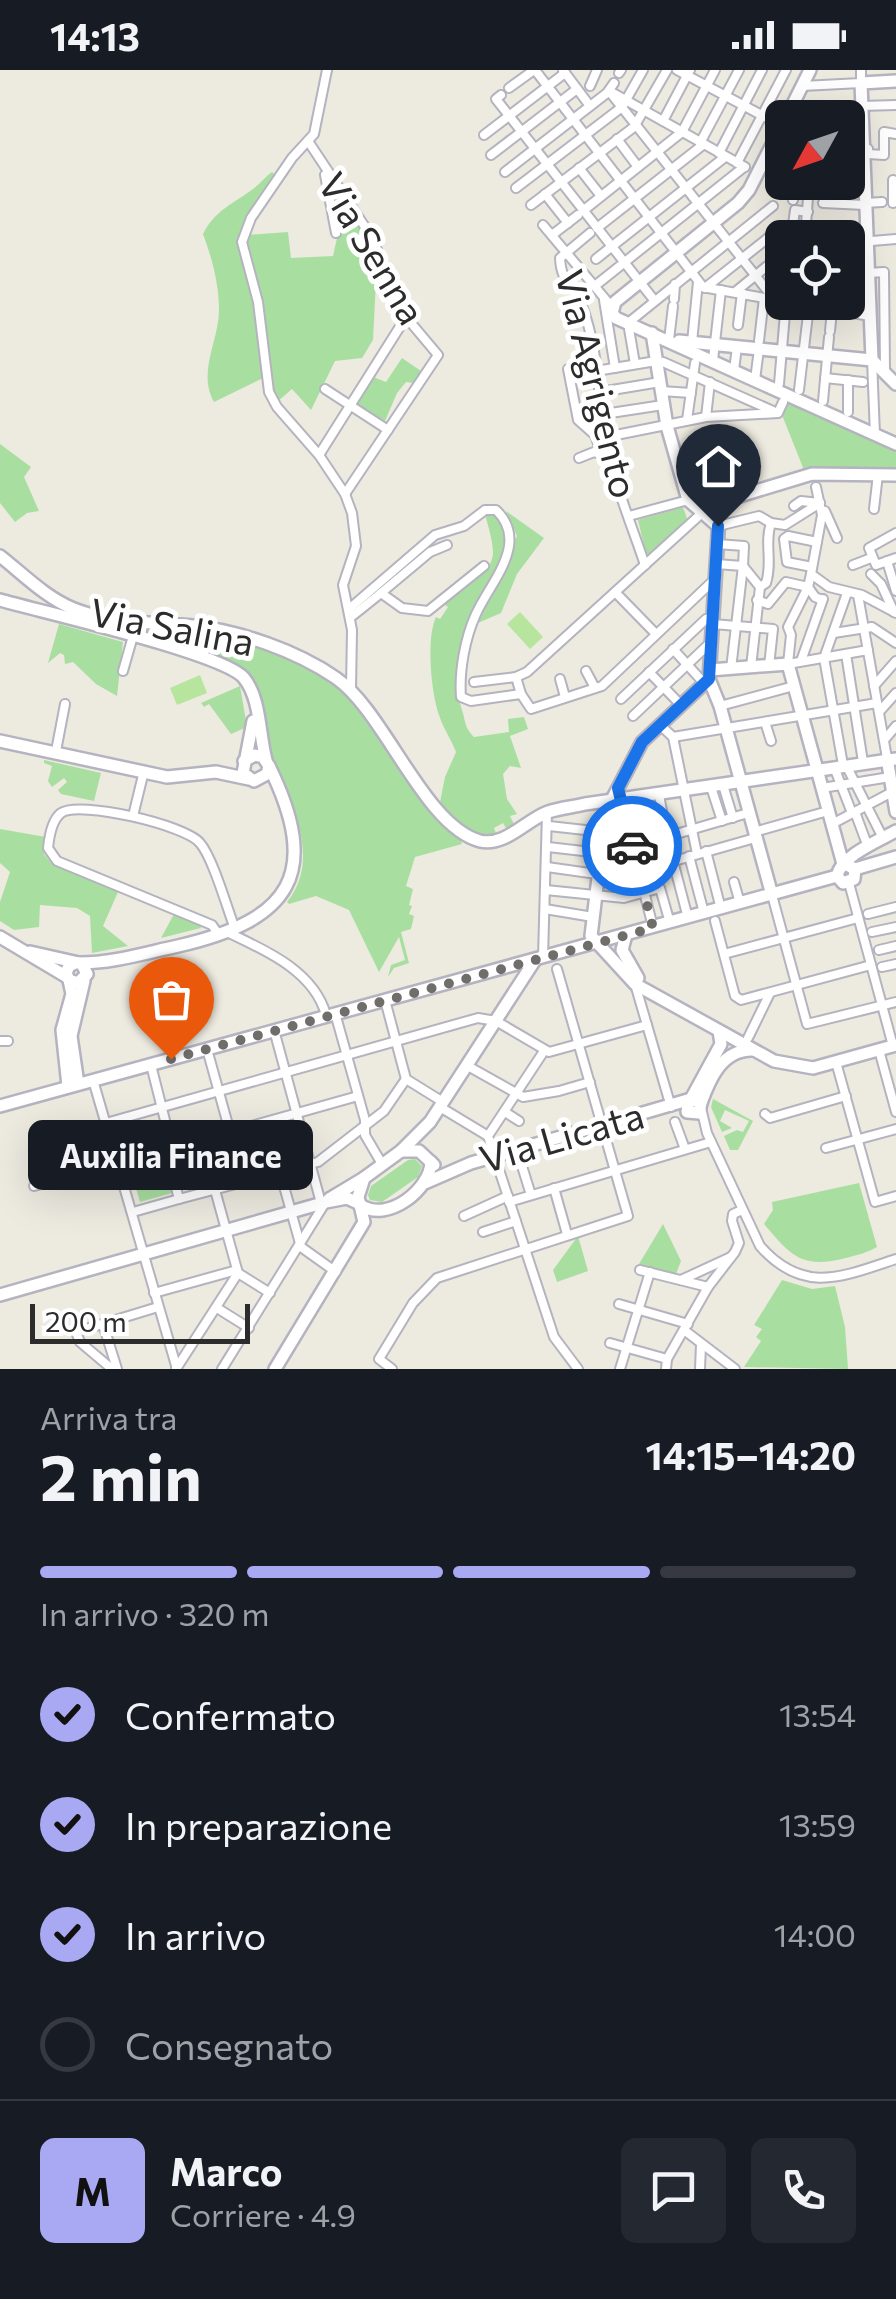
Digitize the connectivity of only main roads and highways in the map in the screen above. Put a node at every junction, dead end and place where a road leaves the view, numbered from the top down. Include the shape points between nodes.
1 (861, 76) edge
2 (889, 78) edge
3 (765, 168) edge
4 (652, 333) junction
5 (669, 340) junction
6 (872, 360) junction
7 (896, 384) edge
8 (896, 444) edge
9 (896, 475) edge
10 (720, 502) junction
11 (702, 513) junction
12 (718, 526) junction
13 (0, 556) edge
14 (0, 600) edge
15 (707, 677) junction
16 (253, 701) junction
17 (0, 741) edge
18 (893, 758) edge
19 (245, 759) junction
20 (268, 763) junction
21 (816, 770) junction
22 (216, 772) junction
23 (252, 780) junction
24 (740, 783) junction
25 (894, 792) edge
26 (616, 797) junction
27 (896, 810) edge
28 (288, 812) junction
29 (896, 831) edge
30 (896, 857) edge
31 (845, 870) junction
32 (850, 888) road end
33 (772, 895) junction
34 (626, 935) junction
35 (0, 937) edge
36 (596, 943) junction
37 (580, 948) junction
38 (30, 952) junction
39 (609, 957) junction
40 (111, 961) junction
41 (77, 963) junction
42 (521, 970) junction
43 (68, 979) junction
44 (85, 979) junction
45 (655, 996) junction
46 (735, 1039) junction
47 (894, 1045) edge
48 (73, 1085) junction
49 (0, 1106) edge
50 (693, 1106) junction
51 (430, 1122) junction
52 (400, 1151) junction
53 (428, 1159) junction
54 (453, 1168) junction
55 (364, 1178) junction
56 (425, 1183) junction
57 (324, 1202) junction
58 (361, 1205) junction
59 (388, 1211) junction
60 (352, 1245) junction
61 (0, 1295) edge
62 (275, 1369) edge

1 - 2 main road
1 - 6 main road
3 - 4 main road via 738,203 608,304 616,318
4 - 5 main road
4 - 11 main road via 666,426 688,500
5 - 6 main road
5 - 8 main road
6 - 7 main road
9 - 10 main road via 812,474
10 - 11 main road
10 - 12 main road
11 - 12 main road
12 - 15 main road
13 - 26 main road, Via Salina via 72,608 110,620 198,626 319,668 352,690 444,816 468,836 493,842
14 - 16 main road via 228,667 243,678
15 - 21 main road via 731,668 795,663 794,686
15 - 24 main road
15 - 26 main road via 642,742
16 - 19 main road
16 - 20 main road
17 - 22 main road via 178,778
18 - 21 main road
18 - 25 main road
19 - 20 main road via 255,754
19 - 22 main road
19 - 23 main road via 244,773
20 - 23 main road via 265,777
20 - 28 main road
21 - 24 main road
21 - 31 main road
22 - 23 main road
23 - 28 main road
24 - 26 main road
24 - 33 main road
25 - 27 main road
26 - 36 main road via 600,853 591,936
28 - 40 main road via 296,857 289,885 272,904 227,932
29 - 31 main road via 862,850
30 - 31 main road
31 - 32 main road via 840,881
31 - 33 main road
33 - 34 main road
34 - 36 main road
34 - 45 main road via 625,959
35 - 38 main road
36 - 37 main road
36 - 39 main road
37 - 39 main road
37 - 42 main road
38 - 41 main road
38 - 43 main road
39 - 45 main road
40 - 41 main road
40 - 44 main road
41 - 43 main road via 66,969
41 - 44 main road via 85,967
42 - 48 main road via 384,1000
42 - 51 main road via 496,1022
43 - 44 main road
43 - 48 main road via 72,994 62,1030
44 - 48 main road via 71,1036
45 - 46 main road via 708,1016
46 - 47 main road via 792,1066 813,1068
46 - 50 main road
46 - 50 main road
48 - 49 main road
50 - 54 main road, Via Licata
51 - 52 main road
51 - 53 main road via 422,1140
52 - 53 main road via 415,1150
52 - 55 main road
53 - 54 main road
53 - 56 main road
54 - 56 main road, Via Licata
55 - 57 main road
55 - 58 main road
56 - 59 main road, Via Licata
57 - 58 main road via 347,1198
57 - 61 main road
58 - 59 main road
58 - 60 main road via 364,1222
59 - 60 main road, Via Licata
60 - 62 main road

